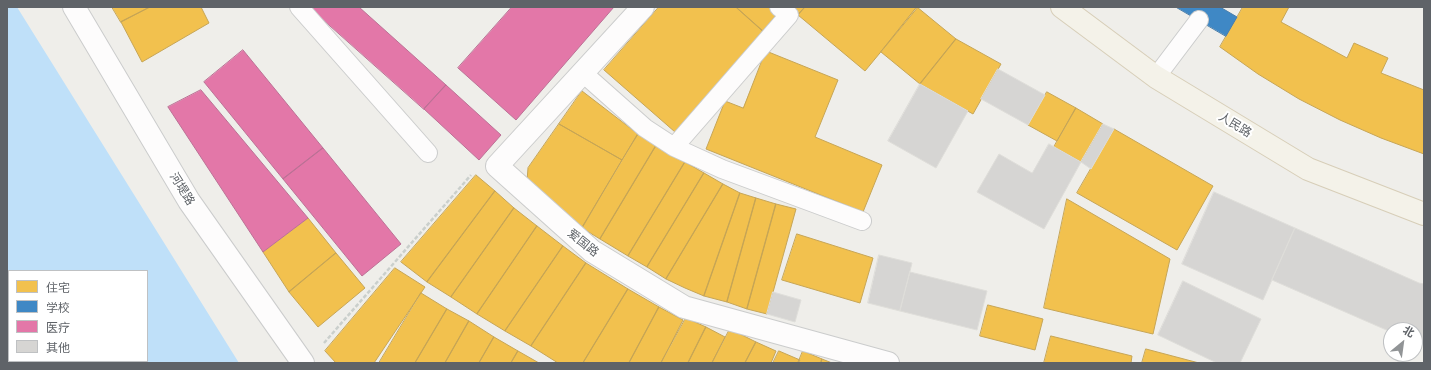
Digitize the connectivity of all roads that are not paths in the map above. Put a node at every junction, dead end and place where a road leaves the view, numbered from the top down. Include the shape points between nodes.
1 (74, 7) edge
2 (299, 7) edge
3 (643, 7) edge
4 (779, 7) edge
5 (1062, 7) edge
6 (1199, 20) dead end
7 (583, 73) junction
8 (1156, 77) junction
9 (674, 147) junction
10 (428, 153) dead end
11 (1424, 214) edge
12 (862, 221) dead end
13 (303, 363) edge
14 (888, 363) edge

1 - 13 street, 河堤路 via 189,202
2 - 10 lane
3 - 7 street
4 - 9 lane via 789,16
5 - 8 main road, 人民路
6 - 8 lane
7 - 9 lane via 645,128
7 - 14 street, 爱国路 via 497,166 592,251 684,307
8 - 11 main road, 人民路 via 1308,169
9 - 12 lane

